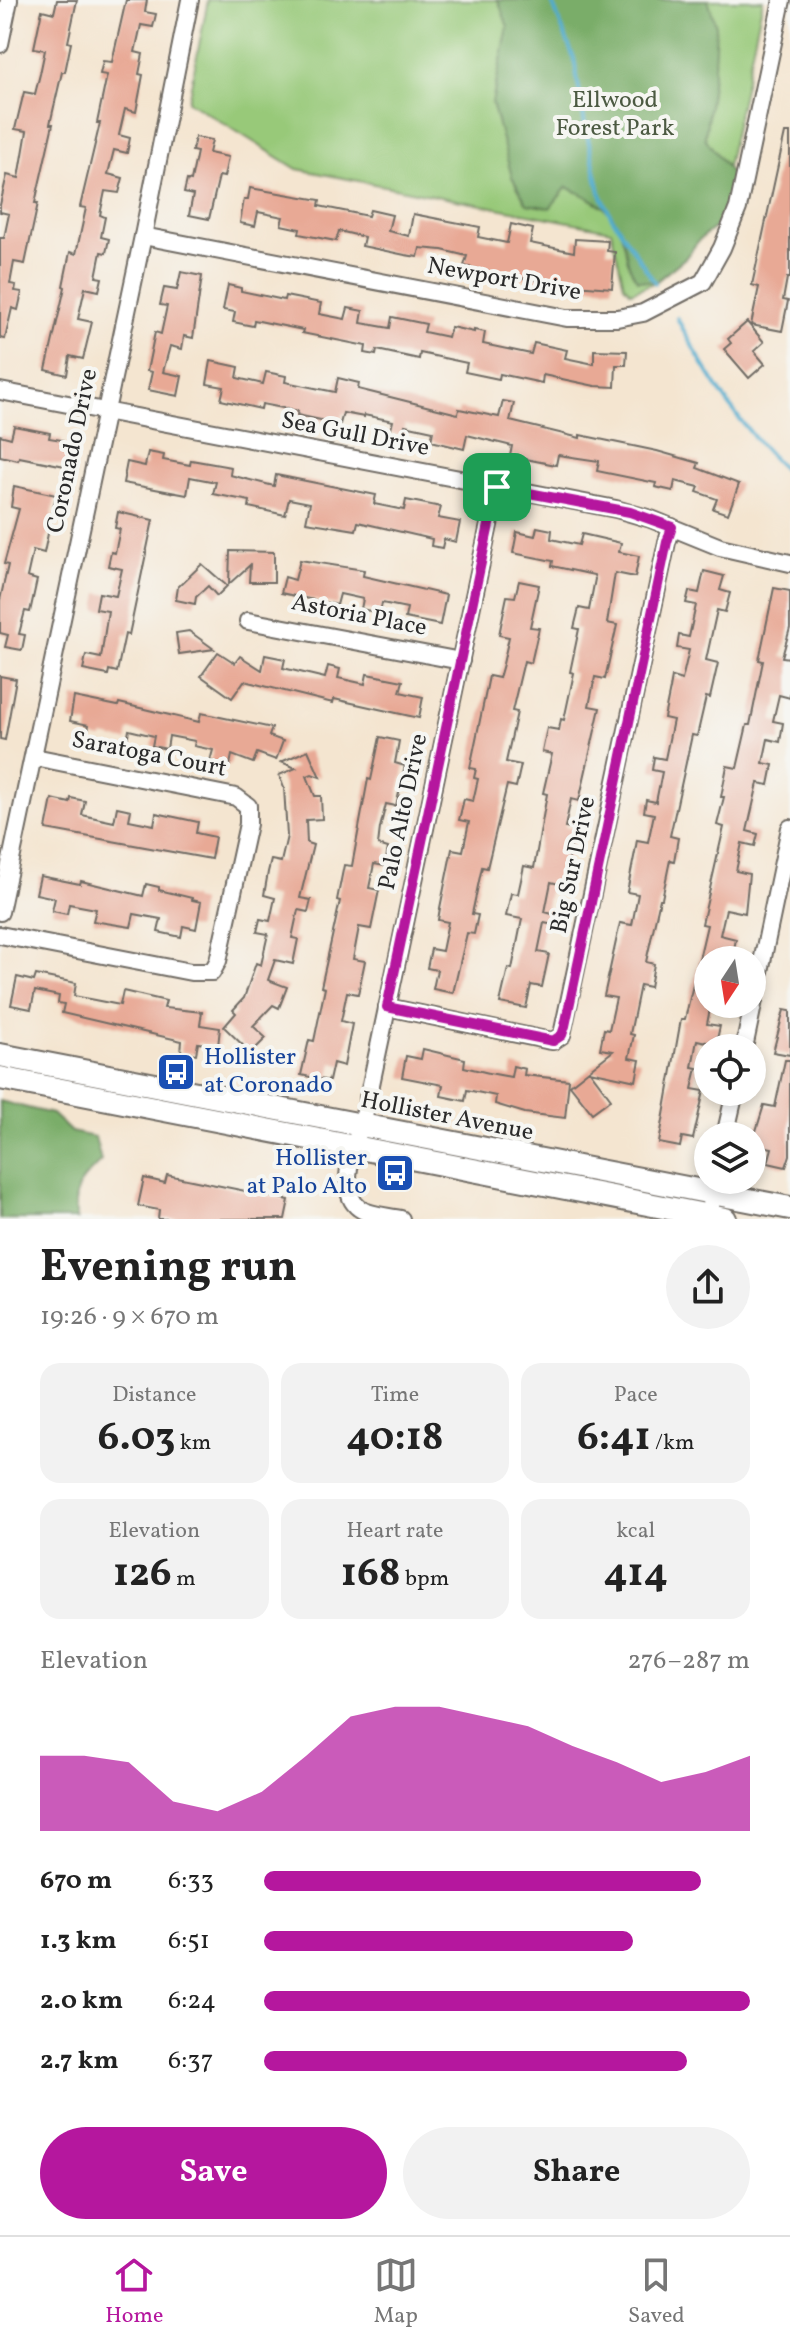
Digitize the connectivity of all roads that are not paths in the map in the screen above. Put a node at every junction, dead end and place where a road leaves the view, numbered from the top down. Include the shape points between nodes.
1 (9, 0) edge
2 (190, 0) edge
3 (782, 0) edge
4 (0, 44) edge
5 (143, 236) junction
6 (0, 391) edge
7 (107, 411) junction
8 (497, 487) junction
9 (672, 527) junction
10 (790, 563) edge
11 (248, 621) dead end
12 (461, 661) junction
13 (34, 757) junction
14 (790, 828) edge
15 (0, 912) edge
16 (0, 935) edge
17 (387, 1007) junction
18 (747, 1034) edge
19 (0, 1055) edge
20 (0, 1078) edge
21 (359, 1137) junction
22 (716, 1202) edge
23 (790, 1208) edge
24 (401, 1219) edge

1 - 4 street
2 - 5 street, Coronado Drive
3 - 5 street, Newport Drive via 738,208 711,285 643,313 575,319
5 - 7 street, Coronado Drive
6 - 7 street, Sea Gull Drive
7 - 8 street, Sea Gull Drive
7 - 13 street, Coronado Drive
8 - 9 street, Sea Gull Drive via 630,512
8 - 12 street, Palo Alto Drive
9 - 10 street, Sea Gull Drive via 720,547
9 - 17 street, Big Sur Drive via 562,1035 546,1040
11 - 12 street, Astoria Place
12 - 17 street, Palo Alto Drive
13 - 15 street, Coronado Drive
13 - 16 street, Saratoga Court via 236,797 248,806 248,824 212,972
14 - 18 street
17 - 21 street, Palo Alto Drive
19 - 21 main road, Hollister Avenue
20 - 21 main road, Hollister Avenue
21 - 22 main road, Hollister Avenue
21 - 24 street, Palo Alto Drive via 347,1182 352,1200 367,1212
22 - 23 main road, Hollister Avenue

